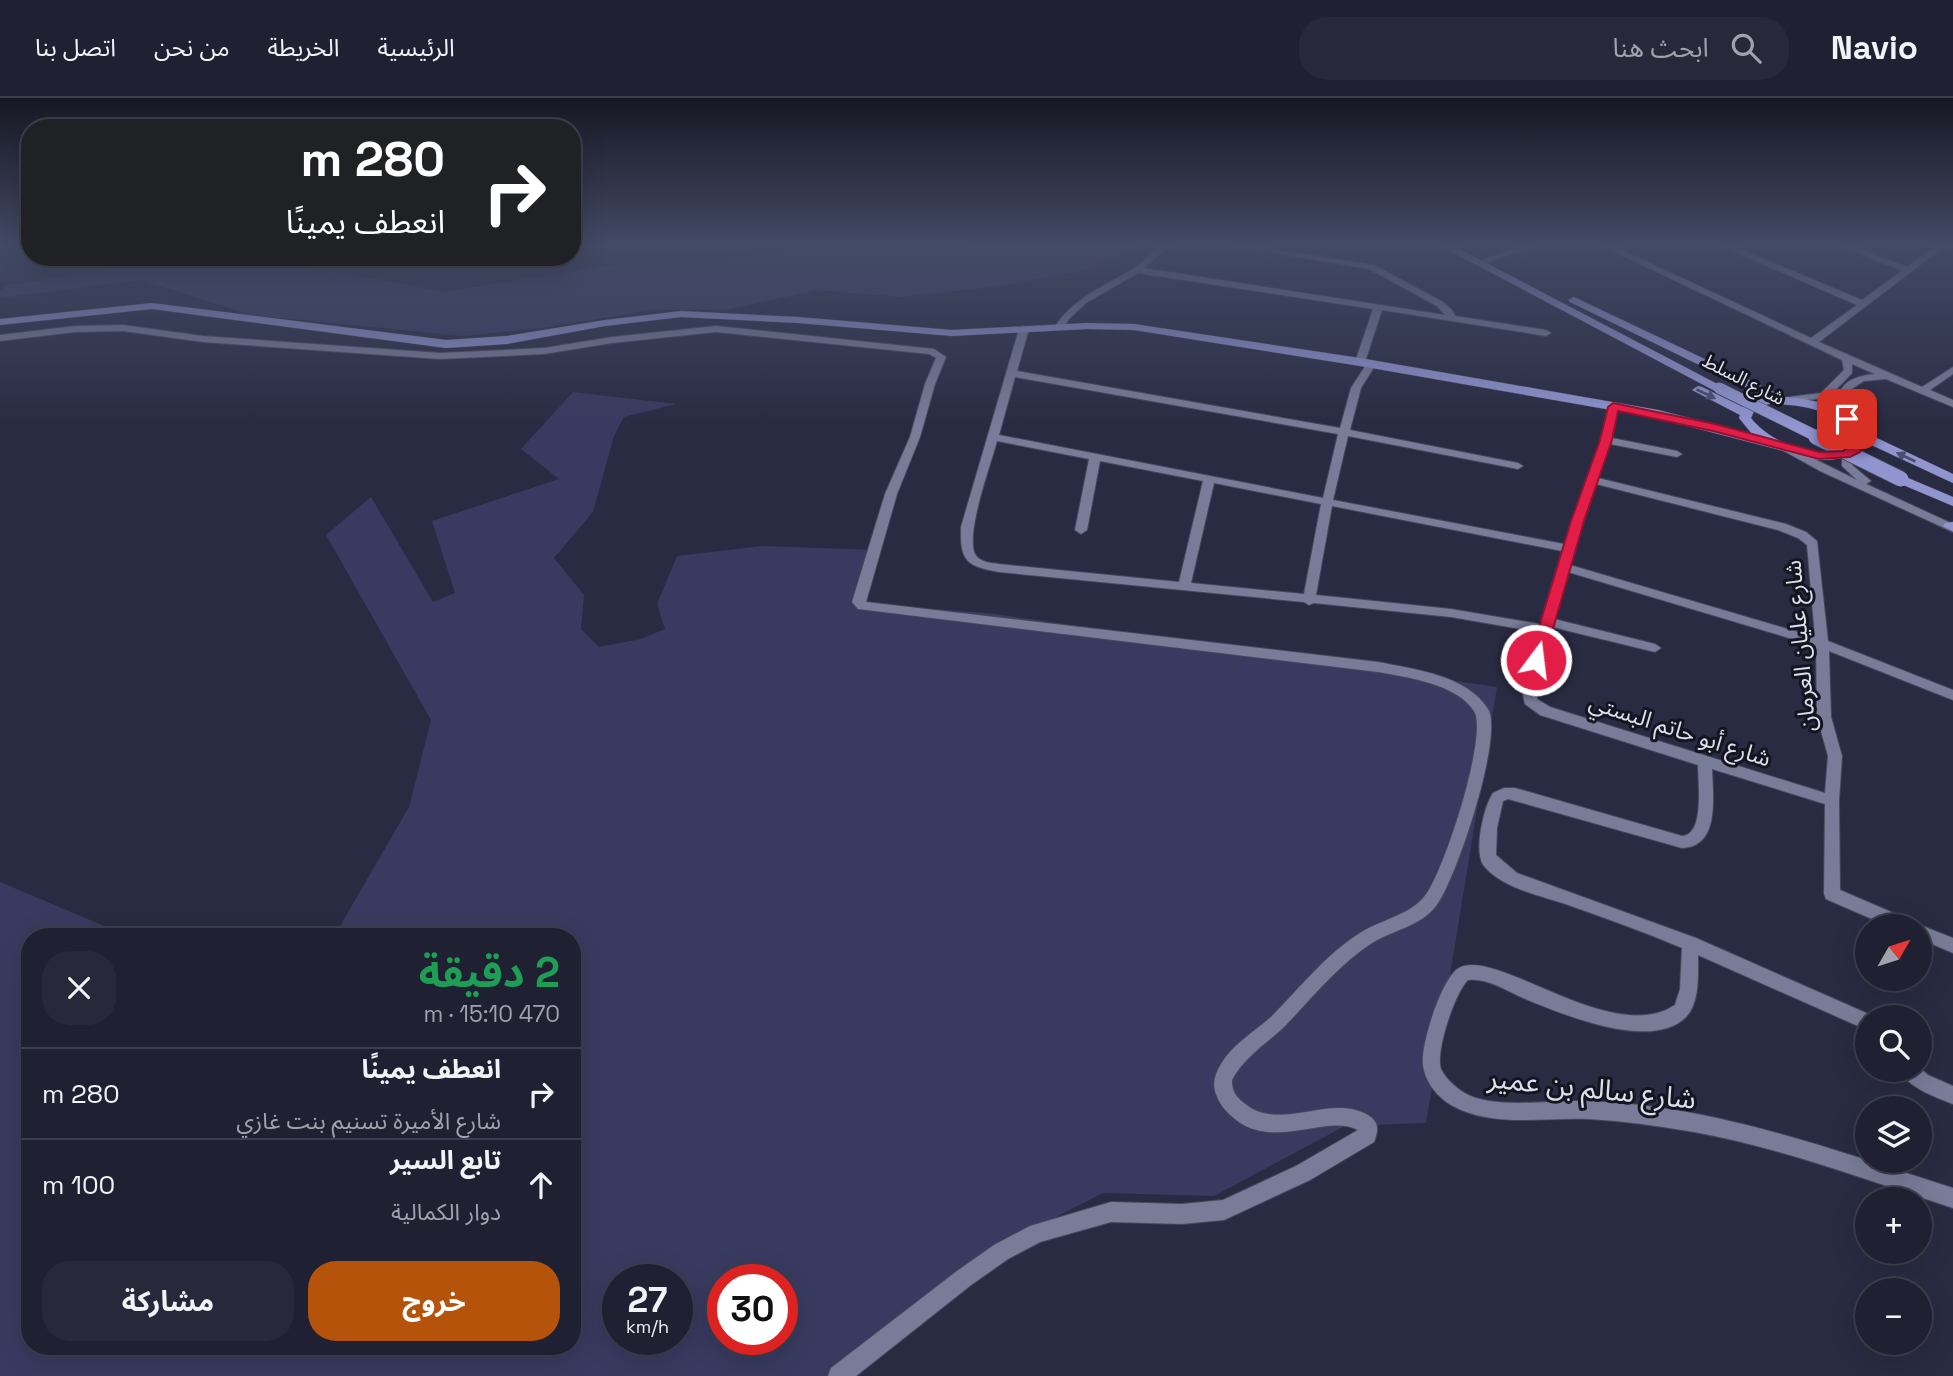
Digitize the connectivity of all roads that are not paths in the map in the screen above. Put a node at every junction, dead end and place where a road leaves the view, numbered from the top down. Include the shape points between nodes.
1 (1078, 306) edge
2 (1357, 306) edge
3 (1442, 306) edge
4 (1546, 306) edge
5 (1562, 306) edge
6 (1574, 306) edge
7 (1587, 306) edge
8 (1734, 306) edge
9 (1861, 306) edge
10 (1378, 309) junction
11 (1451, 319) junction
12 (0, 322) edge
13 (1059, 328) junction
14 (1024, 329) junction
15 (1546, 333) dead end
16 (0, 338) edge
17 (1812, 342) junction
18 (1846, 358) junction
19 (1366, 363) junction
20 (1953, 370) edge
21 (1012, 373) junction
22 (1888, 376) junction
23 (1843, 384) junction
24 (1722, 385) junction
25 (1922, 391) junction
26 (1786, 400) junction
27 (1953, 404) edge
28 (1613, 407) junction
29 (1746, 415) junction
30 (1686, 421) junction
31 (1849, 423) junction
32 (1344, 432) junction
33 (1858, 435) junction
34 (992, 437) junction
35 (1606, 440) junction
36 (1783, 447) junction
37 (1676, 454) dead end
38 (1846, 454) junction
39 (1096, 458) junction
40 (1518, 466) dead end
41 (1904, 476) junction
42 (1953, 479) edge
43 (1209, 480) junction
44 (1592, 480) junction
45 (1953, 494) edge
46 (1953, 502) edge
47 (1327, 503) junction
48 (1952, 525) edge
49 (1081, 530) dead end
50 (1569, 549) junction
51 (1563, 567) junction
52 (1184, 588) junction
53 (1309, 601) junction
54 (1546, 626) junction
55 (1822, 643) junction
56 (1654, 648) dead end
57 (1953, 695) edge
58 (1705, 763) junction
59 (1832, 801) junction
60 (1878, 914) edge
61 (1932, 937) edge
62 (1690, 943) junction
63 (1953, 946) edge
64 (1855, 1017) edge
65 (1924, 1082) edge
66 (1953, 1095) edge
67 (1953, 1198) edge
68 (839, 1376) edge

1 - 13 street
2 - 10 street
3 - 11 street
4 -> 29 main road
5 - 24 main road, شارع السلط
6 - 24 main road, شارع السلط
7 - 26 main road
8 - 17 street
9 - 17 street
10 - 11 street
10 - 19 street
11 - 15 street
12 - 14 main road via 152,306 446,344 507,340 681,314 935,332
13 - 14 main road
13 - 19 main road via 1159,330
14 - 21 street
16 - 68 street via 123,328 203,339 440,356 544,351 716,329 931,351 941,357 880,529 858,601 862,606 1378,667 1441,682 1479,706 1486,728 1475,784 1438,893 1412,917 1367,937 1332,964 1270,1029 1240,1052 1223,1079 1227,1099 1248,1118 1266,1123 1356,1117 1368,1125 1367,1135 1303,1173 1224,1210 1111,1212 1037,1233 964,1278
17 - 18 street
18 - 22 street
18 - 23 street via 1849,372
19 - 28 main road
19 - 32 street
20 - 25 street
21 - 32 street
21 - 34 street
22 - 23 street
22 - 25 street
23 - 26 street via 1824,396
23 - 31 street
24 - 41 main road, شارع السلط, bridge
25 - 27 street
26 - 29 main road via 1756,402
26 - 31 main road via 1828,411
28 - 30 main road
28 - 35 street, شارع أبو حاتم البستي
29 - 30 main road via 1720,422
29 - 36 main road via 1753,429
30 - 36 main road
31 - 33 main road
32 - 40 street
32 - 47 street
33 - 38 main road via 1856,450
42 -> 33 main road
34 - 39 street
34 - 52 street via 967,527 971,560 999,568
35 - 37 street
35 - 44 street, شارع أبو حاتم البستي
36 - 38 main road via 1819,456
36 - 48 street
38 - 48 street via 1845,463 1858,477
39 - 43 street
39 - 49 street
41 - 45 main road, شارع السلط
41 - 46 main road, شارع السلط
43 - 47 street
43 - 52 street
44 - 50 street, شارع أبو حاتم البستي
44 - 55 street, شارع عليان العرمان via 1782,527 1808,539 1815,552
47 - 50 street
47 - 53 street
50 - 51 street, شارع أبو حاتم البستي
51 - 54 street, شارع أبو حاتم البستي
51 - 55 street
52 - 53 street
53 - 54 street
54 - 56 street
54 - 58 street, شارع أبو حاتم البستي via 1529,690 1534,705
55 - 57 street
55 - 59 street, شارع عليان العرمان via 1824,717 1835,756
58 - 59 street, شارع أبو حاتم البستي
58 - 62 street via 1702,832 1695,840 1682,842 1510,793 1496,799 1490,822 1489,861 1506,875
59 - 60 street, شارع عليان العرمان via 1832,894
61 - 63 street
62 - 64 street
62 - 67 street, شارع سالم بن عمير via 1687,994 1681,1011 1652,1024 1597,1016 1486,975 1464,973 1441,1017 1431,1064 1437,1081 1467,1104 1672,1120 1793,1148
65 - 66 street

